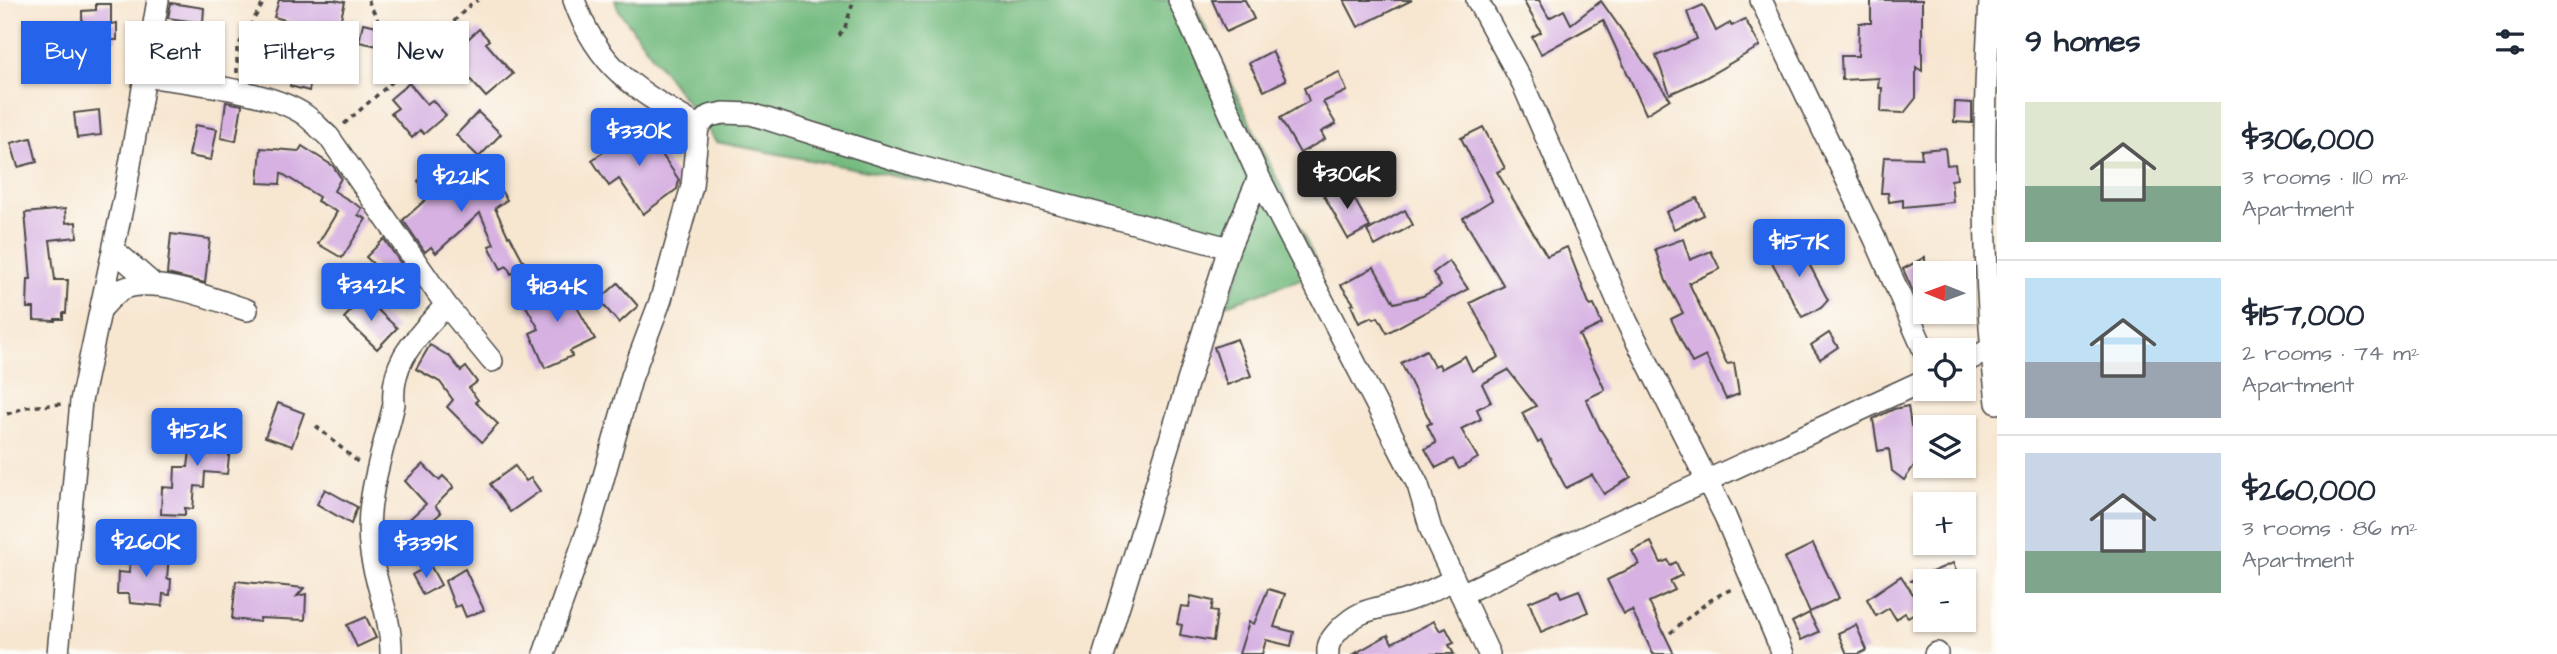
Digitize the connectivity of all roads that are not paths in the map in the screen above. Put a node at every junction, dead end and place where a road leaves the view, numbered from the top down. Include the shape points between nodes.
1 (158, 0) edge
2 (574, 0) edge
3 (1180, 0) edge
4 (1477, 0) edge
5 (1761, 0) edge
6 (1990, 0) edge
7 (155, 21) edge
8 (145, 84) edge
9 (204, 84) edge
10 (698, 126) junction
11 (1259, 177) junction
12 (1229, 248) junction
13 (114, 250) junction
14 (153, 284) junction
15 (446, 304) junction
16 (103, 307) junction
17 (247, 310) dead end
18 (1918, 338) edge
19 (1993, 348) junction
20 (1976, 356) edge
21 (492, 361) dead end
22 (1913, 386) edge
23 (1997, 402) edge
24 (1706, 481) junction
25 (1457, 587) junction
26 (58, 654) edge
27 (391, 654) edge
28 (544, 654) edge
29 (1104, 654) edge
30 (1328, 654) edge
31 (1489, 654) edge
32 (1783, 654) edge

1 - 7 street
2 - 10 street via 589,34 613,68 659,105
3 - 11 street
4 - 24 street via 1521,80 1627,322
5 - 18 street
6 - 19 street via 1986,184
8 - 13 street
9 - 15 street via 286,106 329,137
10 - 12 street via 709,116 751,114 913,165
10 - 28 street via 692,186 679,239 632,376 593,515
11 - 12 street
11 - 25 street via 1418,485
12 - 29 street
13 - 14 street
13 - 16 street
14 - 16 street via 125,288
14 - 17 street
15 - 21 street
15 - 27 street via 397,368 394,404 370,503 371,554 387,615
16 - 26 street via 81,401
19 - 20 street
19 - 23 street
22 - 24 street
24 - 25 street
24 - 32 street
25 - 30 street via 1375,607 1351,618 1331,638
25 - 31 street

